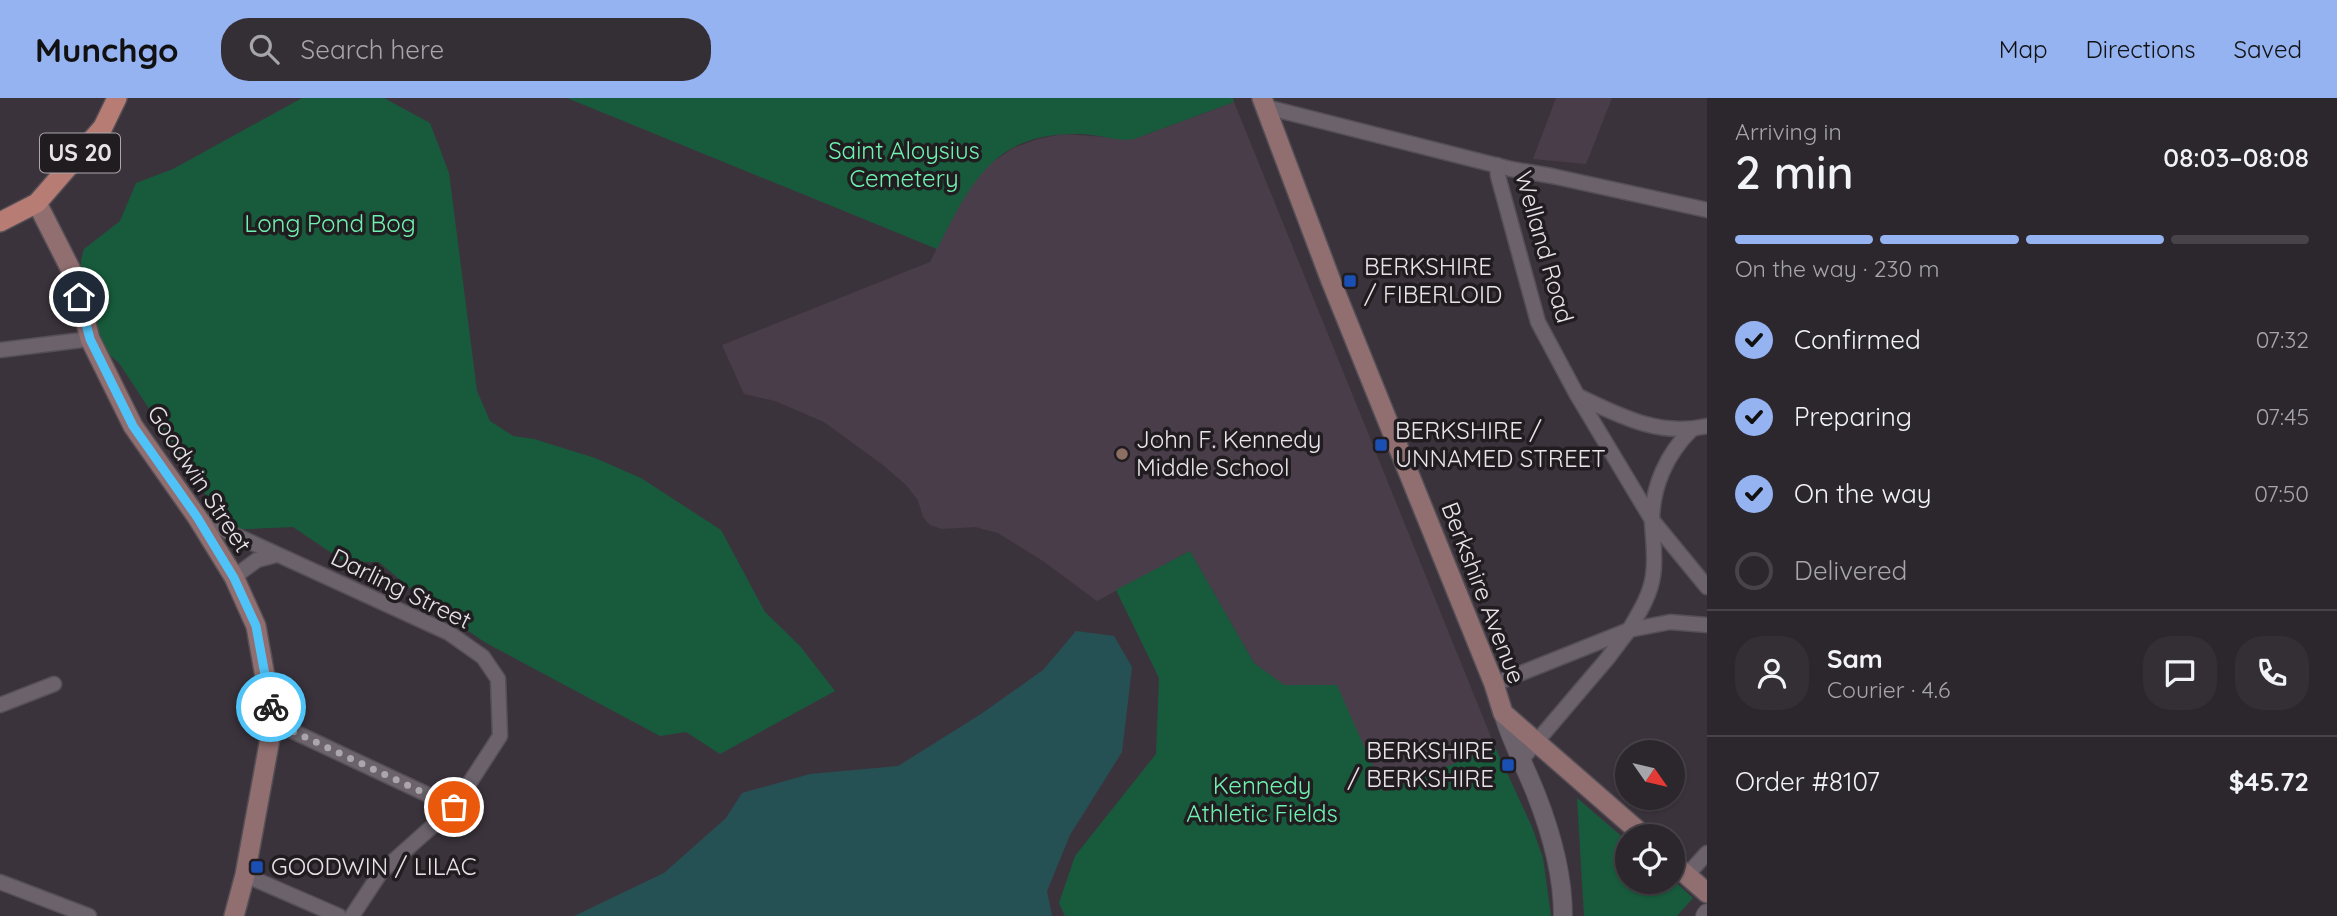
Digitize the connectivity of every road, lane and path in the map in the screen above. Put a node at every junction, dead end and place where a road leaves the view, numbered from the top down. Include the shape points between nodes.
1 (117, 98) edge
2 (1264, 103) edge
3 (1497, 165) junction
4 (37, 202) junction
5 (1707, 210) edge
6 (0, 222) edge
7 (90, 339) junction
8 (0, 350) edge
9 (1577, 395) junction
10 (1707, 426) edge
11 (1691, 430) junction
12 (197, 517) junction
13 (1652, 520) junction
14 (276, 555) junction
15 (234, 578) junction
16 (1707, 587) edge
17 (1707, 625) edge
18 (1629, 630) junction
19 (54, 684) dead end
20 (1494, 684) junction
21 (0, 705) edge
22 (1503, 713) junction
23 (273, 722) junction
24 (1537, 741) junction
25 (1521, 760) junction
26 (454, 807) junction
27 (1630, 824) edge
28 (1707, 853) edge
29 (1685, 866) edge
30 (1685, 873) edge
31 (245, 875) junction
32 (0, 882) edge
33 (1707, 893) edge
34 (89, 916) edge
35 (234, 916) edge
36 (339, 916) edge
37 (352, 916) edge
38 (1563, 916) edge

1 - 4 main road, US 20 via 103,127
2 - 3 street
2 - 20 main road, Berkshire Avenue
3 - 5 street
3 - 9 street, Welland Road via 1538,323
4 - 6 main road, US 20
4 - 7 main road, Goodwin Street via 74,276
7 - 8 street
7 - 12 main road, Goodwin Street via 133,426
9 - 11 street via 1650,427
9 - 13 street, Welland Road
10 - 11 street
11 - 13 street via 1666,460
12 - 14 street, Darling Street
12 - 15 main road, Goodwin Street
13 - 16 street, Welland Road
13 - 18 street via 1653,578
14 - 15 street via 257,560
14 - 26 street, Darling Street via 449,633 483,657 498,679 500,736
15 - 23 main road, Goodwin Street via 256,626
17 - 18 street via 1670,622
18 - 20 street
18 - 24 street
19 - 21 street
20 - 22 main road, Berkshire Avenue
22 - 24 main road
22 - 25 street, Berkshire Avenue
23 - 26 street
23 - 31 main road, Goodwin Street
24 - 25 street
24 - 27 main road
25 - 38 street, Berkshire Avenue via 1553,845
26 - 37 street, Darling Street via 381,872
28 - 29 street
30 - 33 main road
31 - 35 main road, Goodwin Street
31 - 36 street
32 - 34 street

